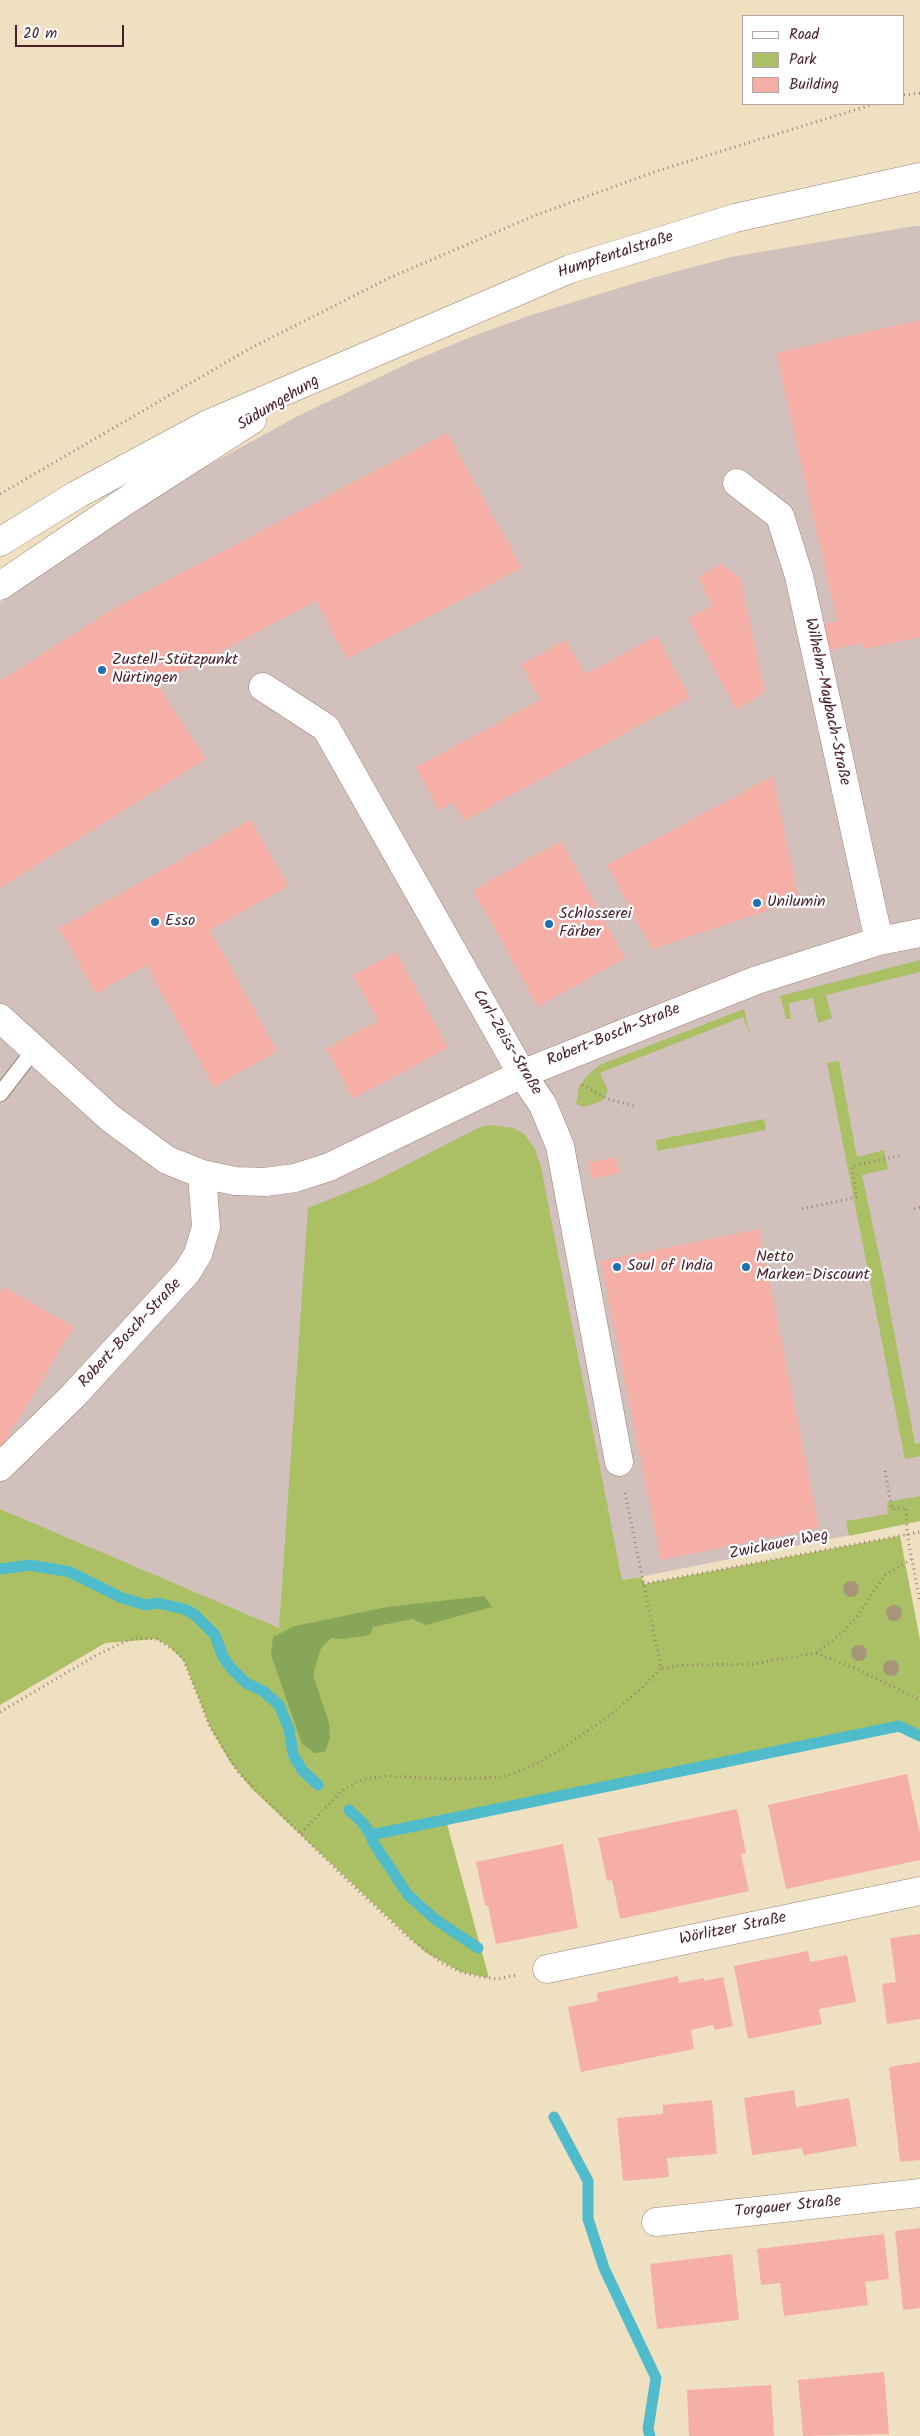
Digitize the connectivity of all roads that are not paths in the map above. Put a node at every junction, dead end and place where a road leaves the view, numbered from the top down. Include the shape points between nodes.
1 (920, 176) edge
2 (326, 375) junction
3 (737, 482) dead end
4 (0, 542) edge
5 (0, 586) edge
6 (263, 687) dead end
7 (920, 933) edge
8 (878, 941) junction
9 (0, 1018) edge
10 (34, 1050) junction
11 (522, 1074) junction
12 (0, 1094) edge
13 (202, 1174) junction
14 (619, 1462) road end
15 (0, 1467) edge
16 (920, 1891) edge
17 (546, 1969) road end
18 (920, 2193) edge
19 (656, 2222) dead end

1 - 2 street, Humpfentalstraße via 735,218 570,269
2 - 4 street, Südumgehung via 208,424 76,496
2 - 5 street, Südumgehung via 124,502
3 - 8 street, Wilhelm-Maybach-Straße via 780,516 799,576
6 - 11 street, Carl-Zeiss-Straße via 326,728
7 - 8 street, Robert-Bosch-Straße
8 - 11 street, Robert-Bosch-Straße via 757,980
9 - 10 street, Robert-Bosch-Straße
10 - 12 lane
10 - 13 street, Robert-Bosch-Straße via 139,1142 167,1160
11 - 13 street, Robert-Bosch-Straße via 329,1167 295,1178 235,1181
11 - 14 street, Carl-Zeiss-Straße via 543,1105 560,1146
13 - 15 street, Robert-Bosch-Straße via 206,1227 198,1254 188,1272 73,1396
16 - 17 street, Wörlitzer Straße
18 - 19 street, Torgauer Straße

